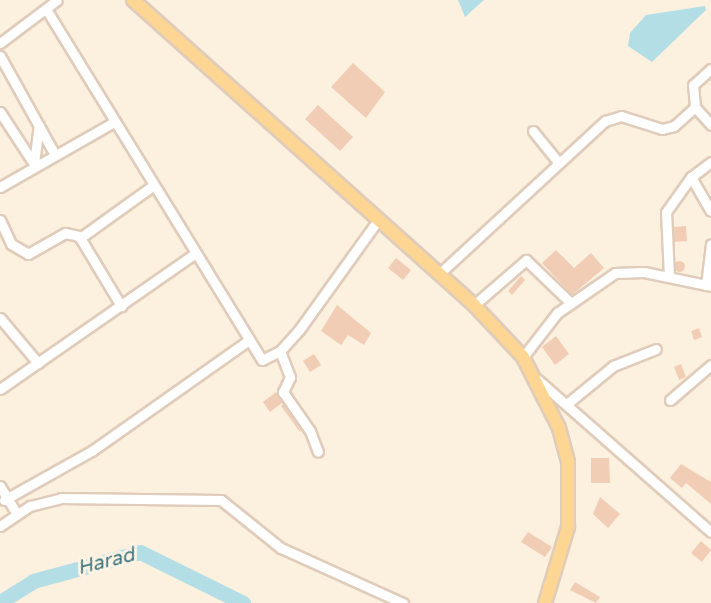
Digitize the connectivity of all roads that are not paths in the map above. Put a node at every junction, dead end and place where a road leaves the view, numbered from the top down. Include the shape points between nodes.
1 (57, 0) edge
2 (133, 0) edge
3 (46, 9) junction
4 (0, 44) edge
5 (0, 57) edge
6 (711, 69) edge
7 (695, 107) junction
8 (0, 112) edge
9 (39, 123) junction
10 (112, 123) junction
11 (711, 125) edge
12 (534, 131) dead end
13 (54, 153) junction
14 (558, 162) junction
15 (711, 162) edge
16 (34, 164) junction
17 (691, 177) junction
18 (1, 183) edge
19 (152, 187) junction
20 (711, 211) edge
21 (0, 220) edge
22 (378, 220) junction
23 (80, 238) junction
24 (711, 244) edge
25 (193, 255) junction
26 (439, 274) junction
27 (669, 277) junction
28 (709, 285) edge
29 (570, 302) junction
30 (472, 303) junction
31 (121, 306) junction
32 (0, 318) edge
33 (246, 342) junction
34 (656, 349) dead end
35 (280, 351) junction
36 (523, 357) junction
37 (38, 363) junction
38 (711, 364) edge
39 (538, 380) junction
40 (0, 389) edge
41 (670, 400) dead end
42 (568, 403) junction
43 (318, 452) dead end
44 (0, 486) edge
45 (4, 501) junction
46 (16, 513) junction
47 (0, 526) edge
48 (711, 532) edge
49 (403, 603) edge
50 (545, 603) edge

1 - 3 street
2 - 22 main road
3 - 4 street
3 - 10 street
5 - 9 street
6 - 7 street via 693,85
7 - 11 street
7 - 14 street via 667,130 621,116 604,121
8 - 16 street
9 - 13 street
9 - 16 street
10 - 13 street
10 - 19 street
12 - 14 street
13 - 16 street
14 - 26 street
15 - 17 street
16 - 18 street
17 - 20 street
17 - 27 street via 666,212
19 - 23 street
19 - 25 street
21 - 23 street via 10,244 28,254 65,233
22 - 26 main road
22 - 35 street
23 - 31 street
24 - 28 street
25 - 31 street
25 - 33 street
26 - 30 main road
27 - 28 street
27 - 29 street via 615,273
29 - 30 street via 526,260
29 - 36 street
30 - 36 main road
31 - 37 street
32 - 37 street
33 - 35 street via 262,360
33 - 45 street via 93,450
34 - 42 street via 613,366
35 - 43 street via 290,377 283,392 310,431
36 - 39 main road
37 - 40 street
38 - 41 street
39 - 42 street
39 - 50 main road via 559,428 569,480 565,548
42 - 48 street
44 - 45 street
45 - 46 street
46 - 47 street
46 - 49 street via 61,498 221,500 281,548

